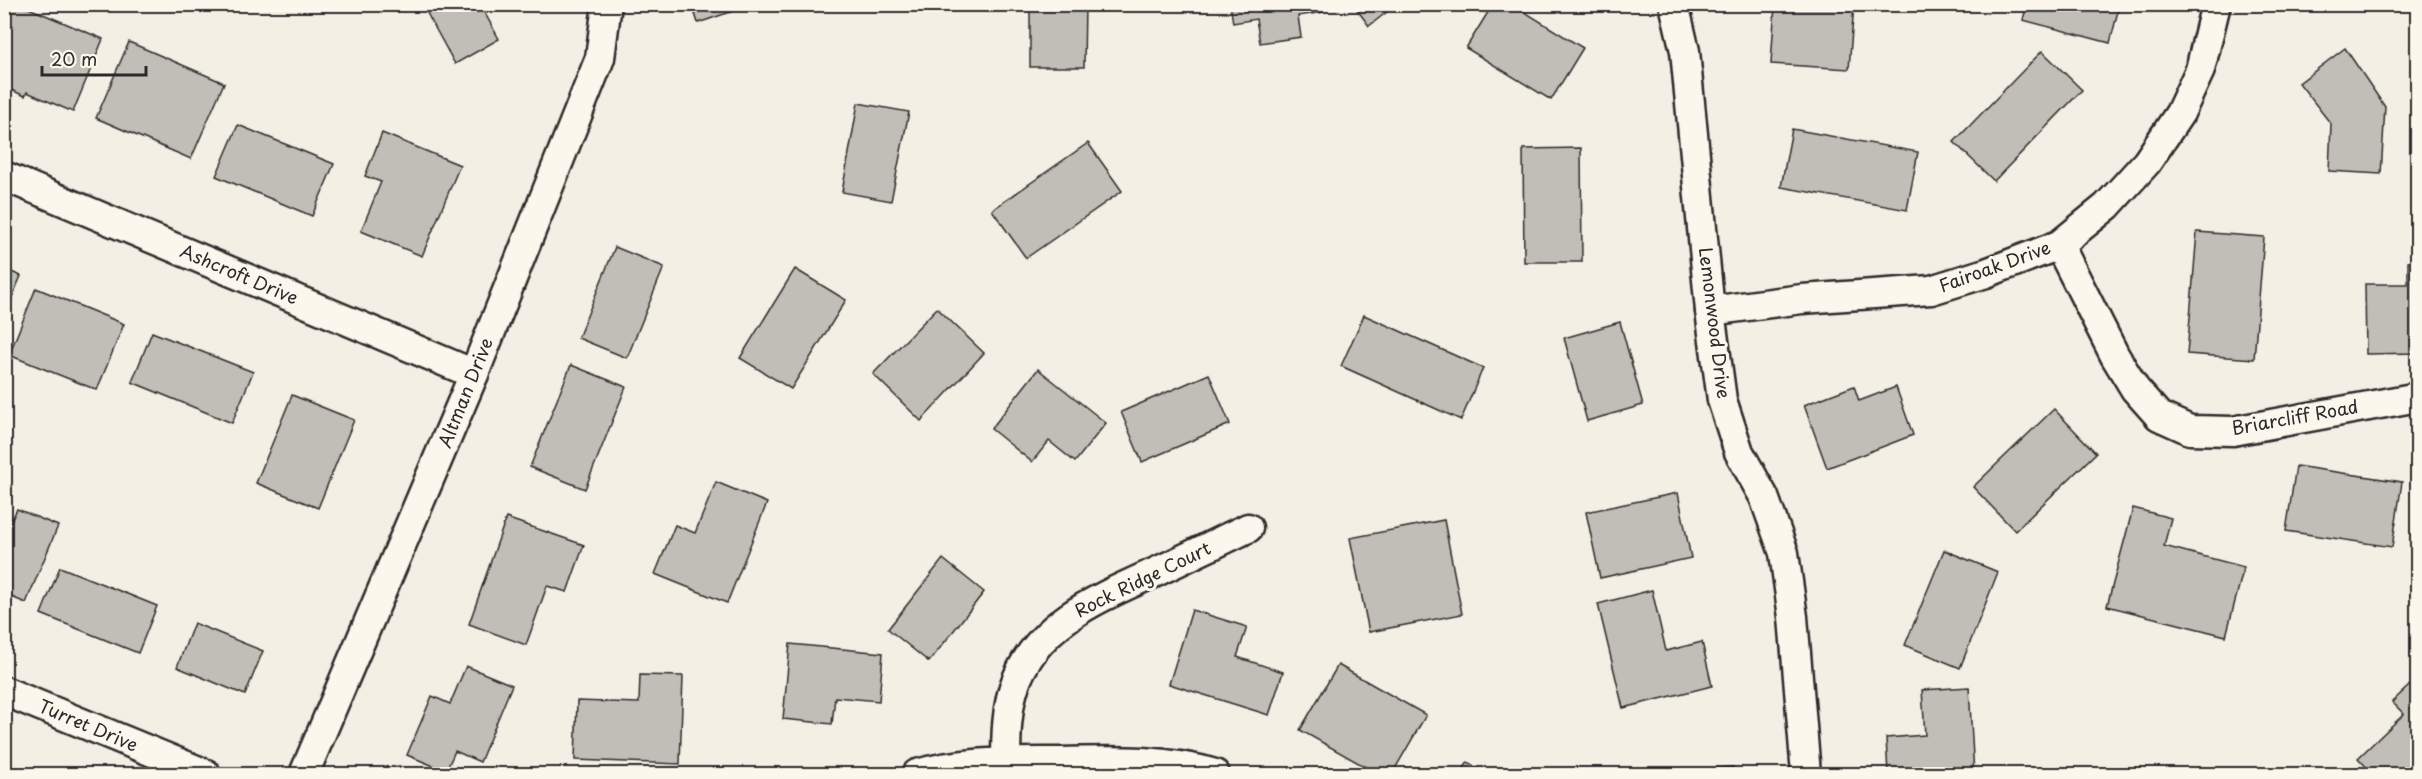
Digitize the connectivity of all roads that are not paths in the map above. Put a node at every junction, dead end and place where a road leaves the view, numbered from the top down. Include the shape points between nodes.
1 (607, 4) edge
2 (1674, 4) edge
3 (2216, 4) edge
4 (4, 176) edge
5 (2059, 245) junction
6 (1710, 311) junction
7 (474, 374) junction
8 (2418, 397) edge
9 (1248, 528) dead end
10 (4, 691) edge
11 (1006, 768) edge
12 (206, 774) edge
13 (304, 774) edge
14 (917, 774) edge
15 (1215, 774) edge
16 (1806, 774) edge

1 - 7 street, Altman Drive via 600,58
2 - 6 street, Lemonwood Drive via 1685,51
3 - 5 street, Fairoak Drive via 2200,70 2180,113 2147,162 2108,206
4 - 7 street, Ashcroft Drive
5 - 6 street, Fairoak Drive via 1931,290 1802,299
5 - 8 street, Briarcliff Road via 2135,389 2159,416 2190,430 2233,430
6 - 16 street, Lemonwood Drive via 1722,400 1739,452 1764,497 1784,553
7 - 13 street, Altman Drive
9 - 11 street, Rock Ridge Court via 1083,606 1052,628 1016,681
10 - 12 street, Turret Drive
11 - 14 street
11 - 15 street via 1142,761 1186,765

